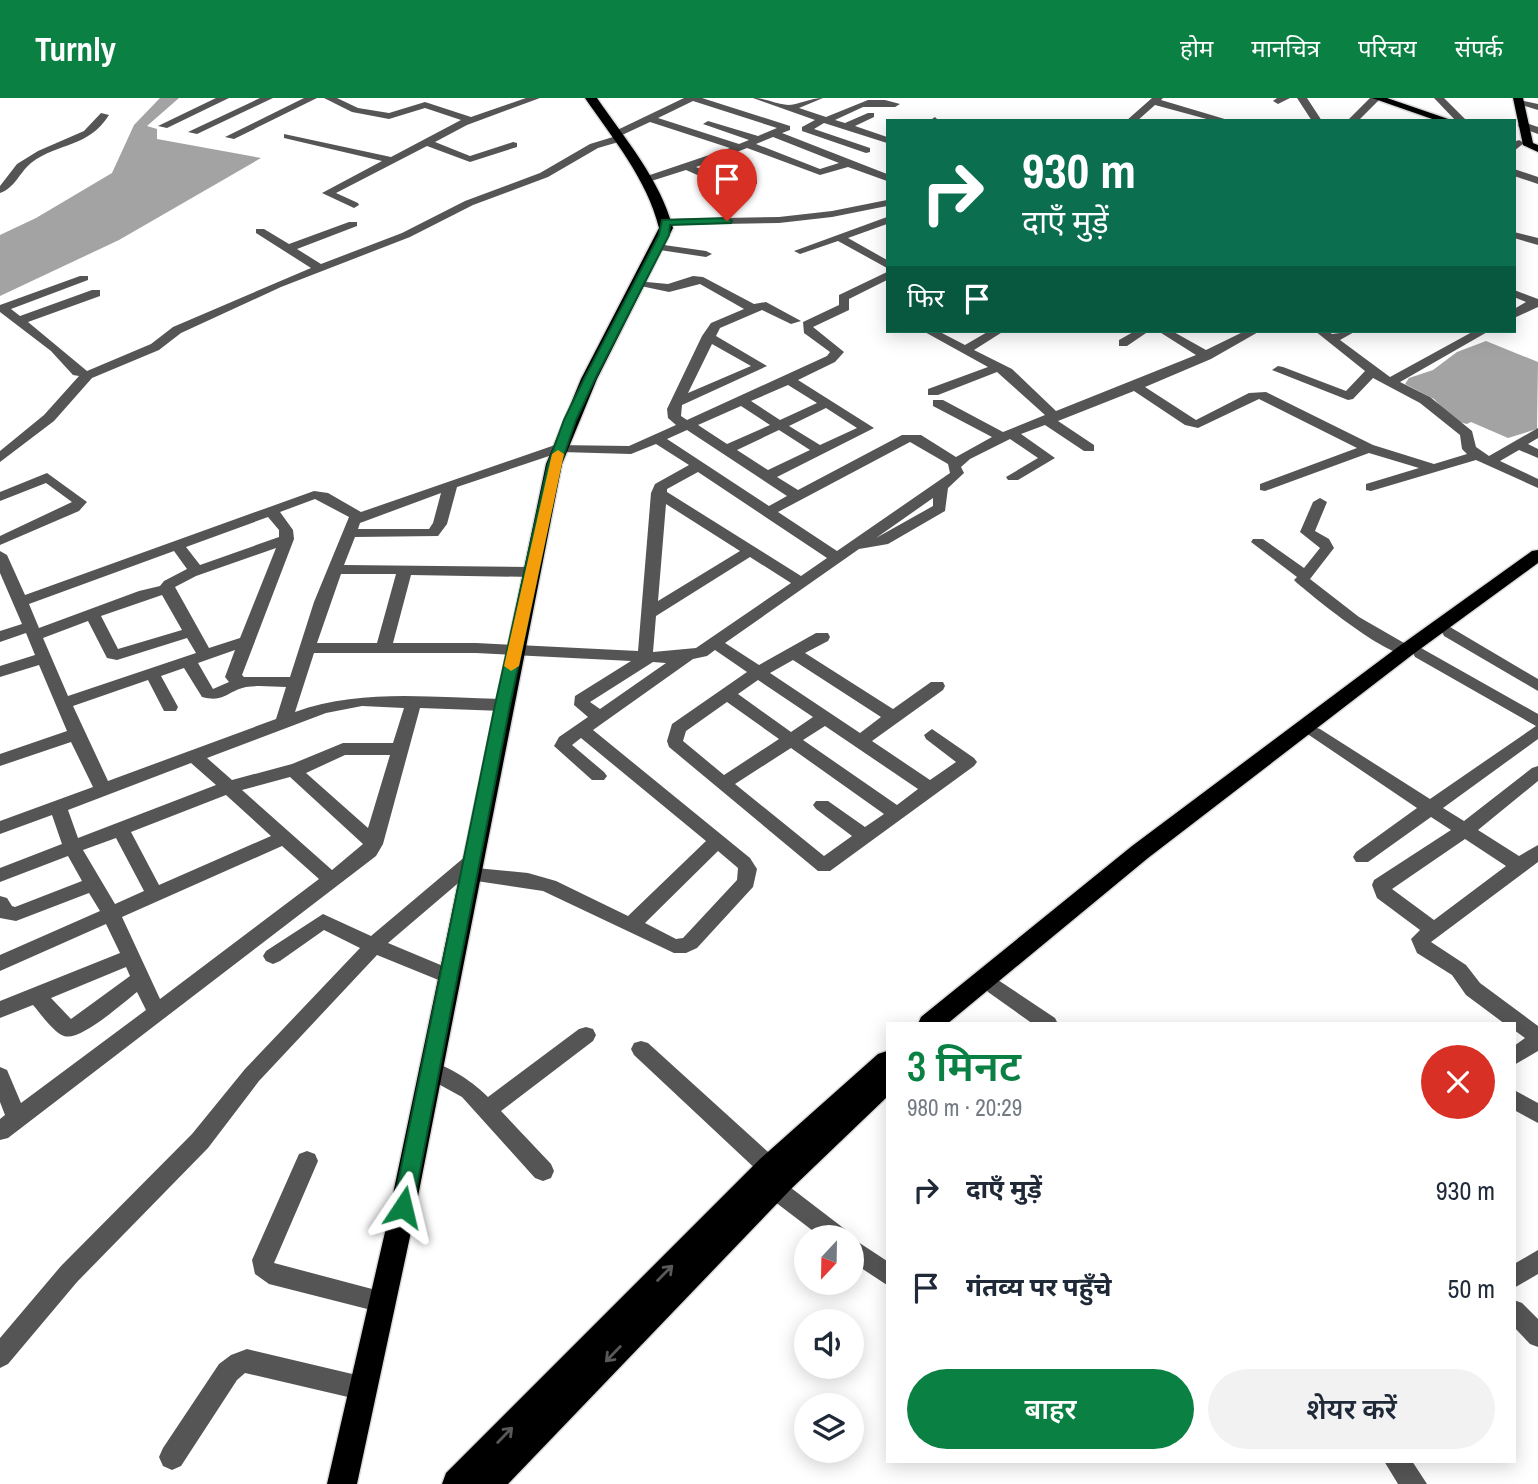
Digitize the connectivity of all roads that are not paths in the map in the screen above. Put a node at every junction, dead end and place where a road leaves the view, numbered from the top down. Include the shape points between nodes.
1 (224, 98) edge
2 (268, 98) edge
3 (312, 98) edge
4 (329, 98) edge
5 (449, 98) edge
6 (535, 98) edge
7 (591, 98) edge
8 (692, 98) edge
9 (818, 98) edge
10 (1302, 98) edge
11 (1377, 98) edge
12 (1439, 98) edge
13 (763, 99) edge
14 (518, 100) edge
15 (1155, 100) edge
16 (1518, 100) edge
17 (895, 104) dead end
18 (428, 106) junction
19 (1538, 107) edge
20 (791, 108) junction
21 (104, 115) dead end
22 (871, 115) dead end
23 (650, 119) junction
24 (825, 119) junction
25 (1133, 119) edge
26 (1220, 119) edge
27 (1316, 119) edge
28 (1354, 119) edge
29 (1443, 119) edge
30 (1460, 119) edge
31 (470, 120) junction
32 (708, 124) dead end
33 (1523, 125) junction
34 (163, 126) dead end
35 (847, 126) junction
36 (1538, 131) edge
37 (193, 132) dead end
38 (775, 134) junction
39 (288, 136) dead end
40 (230, 137) dead end
41 (616, 137) junction
42 (760, 140) junction
43 (886, 140) edge
44 (886, 140) edge
45 (427, 142) junction
46 (513, 145) dead end
47 (1522, 145) edge
48 (745, 146) junction
49 (866, 150) junction
50 (392, 160) junction
51 (706, 161) junction
52 (846, 162) junction
53 (688, 167) junction
54 (1516, 173) edge
55 (886, 178) edge
56 (645, 180) junction
57 (1538, 181) edge
58 (753, 182) dead end
59 (0, 190) edge
60 (740, 190) dead end
61 (886, 203) edge
62 (354, 205) dead end
63 (873, 205) junction
64 (886, 217) edge
65 (886, 218) edge
66 (666, 222) junction
67 (353, 224) dead end
68 (260, 231) dead end
69 (838, 237) junction
70 (1517, 239) edge
71 (1538, 242) edge
72 (657, 247) junction
73 (288, 248) junction
74 (800, 251) dead end
75 (706, 254) dead end
76 (886, 264) edge
77 (320, 268) junction
78 (886, 276) edge
79 (84, 278) dead end
80 (640, 283) junction
81 (96, 293) dead end
82 (1516, 294) edge
83 (1537, 302) edge
84 (752, 308) junction
85 (1516, 313) edge
86 (10, 320) edge
87 (795, 321) dead end
88 (933, 333) edge
89 (994, 333) edge
90 (1140, 333) edge
91 (1167, 333) edge
92 (1250, 333) edge
93 (1479, 333) edge
94 (1327, 334) edge
95 (708, 336) junction
96 (1123, 344) dead end
97 (966, 349) junction
98 (1207, 356) junction
99 (999, 367) junction
100 (1278, 370) dead end
101 (1373, 371) junction
102 (87, 375) junction
103 (789, 380) junction
104 (1389, 383) junction
105 (1136, 387) junction
106 (742, 401) junction
107 (677, 403) junction
108 (827, 403) junction
109 (1052, 419) junction
110 (779, 425) junction
111 (687, 426) junction
112 (1538, 432) edge
113 (1007, 436) junction
114 (658, 439) junction
115 (1518, 444) junction
116 (560, 448) junction
117 (1089, 448) dead end
118 (1368, 448) junction
119 (726, 450) junction
120 (820, 451) junction
121 (1538, 453) edge
122 (0, 458) edge
123 (1483, 458) junction
124 (956, 463) junction
125 (698, 466) junction
126 (1434, 468) junction
127 (767, 477) junction
128 (1013, 477) dead end
129 (451, 484) junction
130 (1538, 484) edge
131 (1265, 487) dead end
132 (1371, 487) dead end
133 (658, 494) junction
134 (797, 496) junction
135 (0, 497) edge
136 (1320, 502) dead end
137 (271, 511) junction
138 (768, 512) junction
139 (359, 517) junction
140 (348, 533) junction
141 (287, 539) junction
142 (0, 541) edge
143 (1258, 542) dead end
144 (177, 545) junction
145 (750, 551) junction
146 (0, 555) edge
147 (1538, 555) edge
148 (838, 558) junction
149 (1538, 565) edge
150 (335, 569) junction
151 (405, 570) junction
152 (194, 572) junction
153 (532, 572) junction
154 (1304, 575) junction
155 (803, 584) junction
156 (166, 589) junction
157 (21, 602) junction
158 (92, 614) junction
159 (648, 614) junction
160 (33, 631) junction
161 (191, 632) junction
162 (1450, 632) junction
163 (0, 636) edge
164 (822, 637) dead end
165 (247, 641) junction
166 (715, 643) junction
167 (307, 648) junction
168 (383, 649) junction
169 (515, 651) junction
170 (1413, 652) junction
171 (794, 653) junction
172 (205, 656) junction
173 (686, 656) junction
174 (45, 657) junction
175 (647, 657) junction
176 (188, 661) junction
177 (0, 672) edge
178 (759, 672) junction
179 (152, 673) junction
180 (240, 682) junction
181 (296, 682) junction
182 (937, 686) dead end
183 (1538, 686) edge
184 (726, 694) junction
185 (64, 703) junction
186 (413, 704) junction
187 (503, 705) junction
188 (170, 707) dead end
189 (826, 716) junction
190 (598, 717) junction
191 (893, 717) junction
192 (1538, 721) edge
193 (283, 723) junction
194 (583, 730) junction
195 (1538, 731) edge
196 (1314, 733) junction
197 (77, 734) junction
198 (932, 735) dead end
199 (791, 740) junction
200 (862, 741) junction
201 (401, 749) junction
202 (194, 756) junction
203 (0, 760) edge
204 (297, 769) junction
205 (1538, 772) edge
206 (598, 776) dead end
207 (723, 784) junction
208 (229, 787) junction
209 (929, 788) junction
210 (104, 791) junction
211 (822, 805) dead end
212 (58, 807) junction
213 (1432, 807) junction
214 (896, 813) junction
215 (0, 827) edge
216 (120, 828) junction
217 (1466, 829) junction
218 (865, 836) junction
219 (285, 837) junction
220 (717, 841) junction
221 (374, 844) junction
222 (72, 847) junction
223 (1538, 852) edge
224 (1362, 857) dead end
225 (1520, 866) junction
226 (472, 867) junction
227 (0, 875) edge
228 (333, 881) junction
229 (93, 884) junction
230 (155, 895) junction
231 (0, 903) edge
232 (111, 914) junction
233 (631, 925) junction
234 (1434, 930) junction
235 (374, 946) junction
236 (273, 956) dead end
237 (131, 957) junction
238 (0, 964) edge
239 (448, 976) junction
240 (141, 978) junction
241 (995, 986) junction
242 (37, 996) junction
243 (0, 1010) edge
244 (157, 1013) junction
245 (932, 1022) edge
246 (951, 1022) edge
247 (1045, 1022) edge
248 (586, 1035) dead end
249 (1538, 1038) edge
250 (641, 1049) dead end
251 (1516, 1055) edge
252 (886, 1062) edge
253 (429, 1069) junction
254 (0, 1076) edge
255 (886, 1082) edge
256 (1516, 1100) edge
257 (486, 1110) junction
258 (1538, 1114) edge
259 (18, 1118) junction
260 (0, 1131) edge
261 (307, 1160) dead end
262 (543, 1171) dead end
263 (772, 1178) junction
264 (825, 1225) edge
265 (864, 1257) edge
266 (1538, 1261) edge
267 (886, 1274) edge
268 (1516, 1276) edge
269 (383, 1302) junction
270 (1516, 1313) edge
271 (1538, 1336) edge
272 (0, 1356) edge
273 (365, 1389) junction
274 (172, 1457) dead end
275 (1398, 1463) edge
276 (342, 1484) edge
277 (457, 1484) edge
278 (487, 1484) edge
279 (1414, 1484) edge

1 - 34 street
2 - 37 street
3 - 40 street
4 - 18 street via 355,110 389,116
5 - 18 street
6 - 14 street
7 - 41 highway
8 - 23 street
8 - 38 street via 786,128
9 - 20 street
10 - 27 street
11 - 28 street
11 - 29 main road
12 - 30 street
13 - 20 street
14 - 31 street
15 - 25 street
15 - 26 street
16 - 19 street
16 - 33 main road
17 - 24 street via 874,100
18 - 31 street
20 - 24 street
21 - 59 street via 95,129 22,165 10,185
22 - 35 street
23 - 41 street
23 - 48 street
24 - 35 street
24 - 49 street via 806,129
31 - 45 street
32 - 42 street
33 - 36 street
33 - 47 main road
35 - 43 street
38 - 42 street
38 - 52 street
39 - 50 street
41 - 56 highway
41 - 77 street via 544,175
42 - 48 street
44 - 49 street
45 - 46 street via 470,159
45 - 50 street
48 - 51 street
48 - 52 street via 820,172
49 - 52 street
50 - 62 street via 327,193
51 - 53 street
51 - 58 street
52 - 55 street
53 - 56 street
53 - 60 street
54 - 57 street
56 - 66 highway
61 - 63 street
63 - 64 street
63 - 66 street via 779,220
65 - 69 street
66 - 72 highway
67 - 73 street
68 - 73 street
69 - 74 street
69 - 76 street
70 - 71 street
72 - 75 street
72 - 80 highway
73 - 77 street
77 - 102 street
78 - 103 street via 843,298 845,307 807,325 838,354
79 - 86 street via 2,308
80 - 84 street via 668,288 703,281
80 - 116 highway via 589,379
81 - 86 street
82 - 83 street
83 - 85 street
84 - 87 street via 764,306
84 - 95 street via 719,323
86 - 102 street
88 - 97 street
89 - 97 street
90 - 96 street
91 - 98 street
92 - 98 street
93 - 104 street
94 - 101 street
95 - 107 street
95 - 107 street via 761,366
97 - 99 street
98 - 105 street
99 - 109 street
99 - 113 street via 936,398
100 - 101 street via 1348,396
101 - 104 street
102 - 122 street via 48,418
103 - 106 street
103 - 108 street
104 - 123 street via 1425,400 1463,430 1469,437 1469,449
105 - 109 street
105 - 118 street via 1194,424 1261,396
106 - 110 street
106 - 111 street
107 - 111 street via 673,415
108 - 110 street
108 - 120 street via 867,428
109 - 113 street
109 - 117 street
110 - 119 street
110 - 120 street
111 - 114 street
111 - 119 street
112 - 115 street
113 - 124 street
113 - 128 street via 1048,458
114 - 116 street via 618,452
114 - 125 street
115 - 121 street
115 - 123 street
116 - 129 street
116 - 153 highway
118 - 126 street
118 - 131 street
119 - 127 street
120 - 127 street
123 - 126 street
123 - 130 street
124 - 134 street via 912,437
124 - 148 street via 957,473 941,486 940,508 883,541 857,546
125 - 133 street via 663,484
125 - 138 street
126 - 132 street
127 - 134 street
129 - 139 street
129 - 140 street via 433,533
133 - 145 street
133 - 159 street
134 - 138 street
135 - 142 street via 47,477 80,502
136 - 154 street via 1307,532 1327,548
137 - 139 street via 319,495
137 - 141 street via 286,530
137 - 144 street
138 - 148 street
139 - 140 street
140 - 150 street
141 - 152 street
141 - 165 street
143 - 154 street
144 - 152 street via 195,567
144 - 157 street
145 - 155 street
145 - 159 street
146 - 157 street
147 - 170 highway
148 - 155 street
149 - 162 highway
150 - 151 street
150 - 167 street
151 - 153 street
151 - 168 street
152 - 156 street
153 - 169 highway
154 - 170 street via 1302,580 1353,620
155 - 166 street
156 - 158 street
156 - 161 street
157 - 160 street
158 - 160 street
158 - 161 street via 117,655
159 - 175 street
160 - 163 street
160 - 174 street
161 - 172 street
162 - 170 highway
162 - 183 street
164 - 171 street
165 - 172 street
165 - 180 street via 233,677
166 - 173 street
166 - 178 street
167 - 168 street
167 - 181 street
168 - 169 street
169 - 175 street
169 - 187 highway
170 - 192 street
170 - 196 highway
170 - 245 highway via 1140,852
171 - 178 street
171 - 191 street
172 - 176 street
173 - 175 street
173 - 190 street
174 - 177 street
174 - 185 street
175 - 190 street via 581,700
176 - 179 street
176 - 180 street via 208,693 227,691
178 - 184 street
178 - 189 street
179 - 185 street
179 - 188 street
180 - 181 street
181 - 193 street
182 - 191 street
184 - 199 street
184 - 207 street via 678,728 675,741
185 - 197 street
186 - 187 street
186 - 193 street via 344,702
186 - 201 street
187 - 226 highway
189 - 199 street
189 - 200 street
190 - 194 street
191 - 200 street
193 - 202 street
194 - 206 street via 562,746
194 - 220 street
195 - 213 street
196 - 213 street
196 - 241 highway via 1158,848
197 - 203 street
197 - 210 street
198 - 209 street via 968,762
199 - 207 street
199 - 214 street
200 - 209 street
201 - 204 street via 343,749
201 - 221 street
202 - 208 street
202 - 210 street
204 - 208 street
204 - 221 street via 298,775
205 - 217 street
207 - 218 street via 824,866
208 - 216 street
208 - 219 street
209 - 214 street
210 - 212 street
211 - 218 street
212 - 215 street
212 - 222 street
213 - 217 street
213 - 224 street
214 - 218 street
216 - 222 street
216 - 230 street
217 - 225 street
217 - 234 street via 1381,885 1384,893
219 - 228 street
219 - 230 street
220 - 233 street
220 - 233 street via 744,863 749,876 690,943 674,946
221 - 228 street
222 - 227 street
222 - 229 street
223 - 225 street
225 - 234 street
226 - 233 street via 539,883
226 - 235 street via 395,924
226 - 239 highway
228 - 244 street
229 - 231 street via 16,914 6,913
229 - 232 street
230 - 232 street
232 - 237 street
232 - 238 street
234 - 249 street via 1421,939 1424,948 1459,970 1473,989
235 - 236 street via 323,921
235 - 239 street
235 - 272 street via 252,1075 207,1133 69,1274
237 - 240 street
237 - 242 street
239 - 253 highway
240 - 242 street via 68,1029
240 - 244 street
241 - 246 highway
241 - 247 street
242 - 243 street
244 - 259 street
248 - 257 street
249 - 251 street
250 - 263 street
252 - 263 highway
253 - 257 street via 460,1084
253 - 269 highway
254 - 259 street
255 - 263 highway
256 - 258 street
257 - 262 street
259 - 260 street
261 - 269 street via 262,1268
263 - 264 street
277 -> 263 highway
263 -> 278 highway
265 - 267 street
266 - 268 street
269 - 273 highway
270 - 271 street
273 - 274 street via 239,1363 228,1372
273 - 276 highway
275 - 279 street

